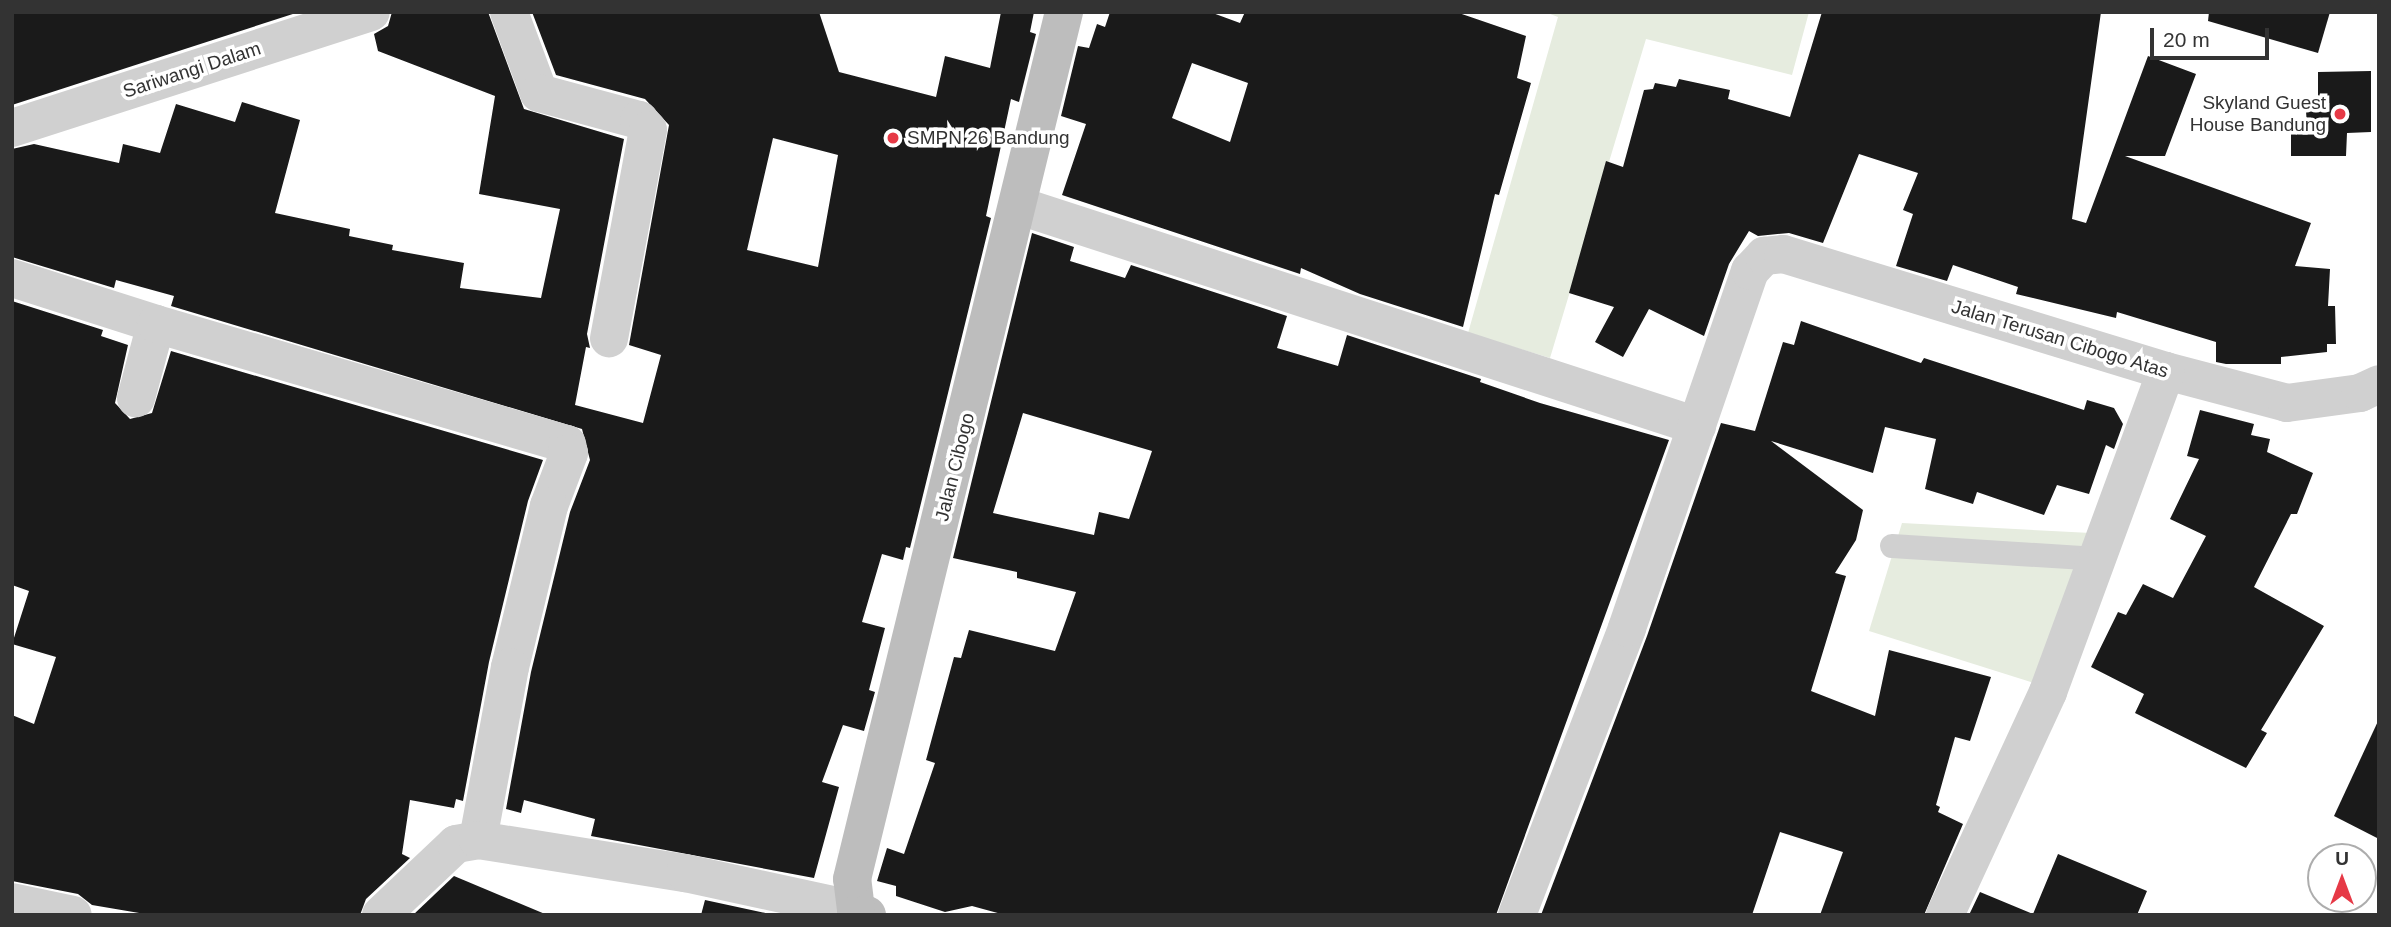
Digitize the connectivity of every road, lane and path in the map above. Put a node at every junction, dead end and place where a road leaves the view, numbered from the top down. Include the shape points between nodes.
1 (371, 12) edge
2 (509, 12) edge
3 (1064, 12) edge
4 (12, 128) edge
5 (1020, 206) junction
6 (12, 278) edge
7 (156, 324) junction
8 (610, 338) dead end
9 (2166, 371) junction
10 (2379, 384) edge
11 (136, 398) dead end
12 (1697, 426) junction
13 (1892, 546) dead end
14 (2097, 559) junction
15 (478, 840) junction
16 (12, 902) edge
17 (785, 905) edge
18 (862, 913) edge
19 (73, 915) edge
20 (381, 915) edge
21 (1517, 915) edge
22 (1945, 915) edge

1 - 4 street, Sariwangi Dalam
2 - 8 street via 539,93 639,120 648,130
3 - 5 street, Jalan Cibogo
5 - 12 street
5 - 18 street, Jalan Cibogo via 852,879
6 - 7 street
7 - 11 street
7 - 15 street via 567,444 569,453 549,506 510,667
9 - 10 street, Jalan Terusan Cibogo Atas via 2287,403 2360,393
9 - 12 street, Jalan Terusan Cibogo Atas via 1783,254 1764,256 1750,271
9 - 14 street
12 - 21 street via 1627,628
13 - 14 lane
14 - 22 street via 2048,692
15 - 17 street via 685,873
15 - 20 street via 456,844
16 - 19 street
17 - 18 street

